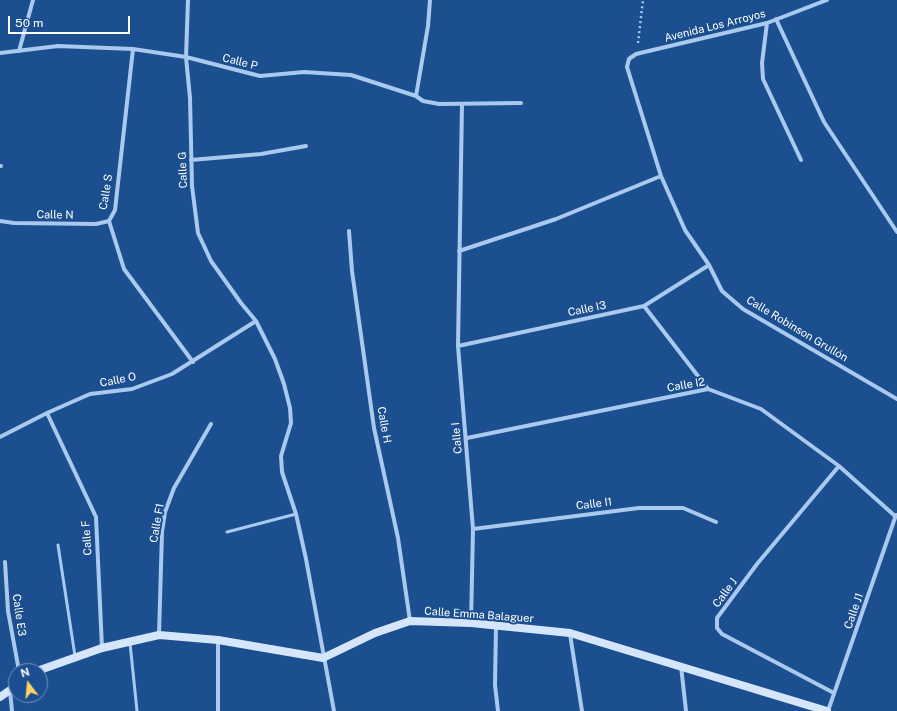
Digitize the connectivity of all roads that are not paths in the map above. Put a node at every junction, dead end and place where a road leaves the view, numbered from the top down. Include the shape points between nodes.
1 (33, 0) edge
2 (188, 0) edge
3 (430, 0) edge
4 (827, 0) edge
5 (776, 19) junction
6 (767, 23) junction
7 (133, 48) junction
8 (19, 51) junction
9 (0, 53) edge
10 (186, 57) junction
11 (629, 59) joint
12 (416, 96) junction
13 (520, 103) dead end
14 (462, 104) junction
15 (306, 146) dead end
16 (191, 160) junction
17 (801, 160) dead end
18 (661, 176) junction
19 (0, 221) edge
20 (109, 221) junction
21 (350, 231) dead end
22 (897, 232) edge
23 (459, 251) junction
24 (709, 265) junction
25 (644, 306) junction
26 (256, 321) junction
27 (458, 346) junction
28 (193, 362) junction
29 (708, 388) junction
30 (897, 399) edge
31 (47, 412) junction
32 (210, 424) dead end
33 (0, 437) edge
34 (466, 438) junction
35 (838, 466) junction
36 (296, 514) junction
37 (896, 515) edge
38 (716, 522) dead end
39 (473, 529) junction
40 (227, 532) dead end
41 (58, 545) dead end
42 (5, 562) dead end
43 (410, 621) junction
44 (471, 623) junction
45 (496, 626) junction
46 (570, 633) junction
47 (159, 635) junction
48 (218, 640) junction
49 (130, 642) junction
50 (102, 648) junction
51 (75, 657) junction
52 (323, 658) junction
53 (18, 663) edge
54 (680, 666) junction
55 (48, 667) edge
56 (834, 694) junction
57 (812, 709) edge
58 (137, 711) edge
59 (218, 711) edge
60 (334, 711) edge
61 (498, 711) edge
62 (582, 711) edge
63 (686, 711) edge
64 (828, 711) edge

1 - 8 street
2 - 10 street, Calle G
3 - 12 street
4 - 5 street, Avenida Los Arroyos
5 - 6 street, Avenida Los Arroyos
5 - 22 street via 824,122
6 - 11 street, Avenida Los Arroyos via 636,54
6 - 17 street via 762,63 763,79
7 - 8 street, Calle P via 58,46
7 - 10 street, Calle P
7 - 20 street, Calle S via 115,210
8 - 9 street, Calle P
10 - 12 street, Calle P via 260,76 304,72 351,75
10 - 16 street, Calle G via 190,98
11 - 18 street, Calle Robinson Grullón via 627,67
12 - 14 street, Calle P via 423,101 439,104
13 - 14 street, Calle P
14 - 23 street, Calle I
15 - 16 street via 261,154
16 - 26 street, Calle G via 198,233 210,261
18 - 23 street via 556,219
18 - 24 street, Calle Robinson Grullón via 685,230
19 - 20 street, Calle N via 96,224
20 - 28 street, Calle S via 124,269
21 - 43 street, Calle H via 352,271 374,428 398,538
23 - 27 street, Calle I
24 - 25 street, Calle I3
24 - 30 street, Calle Robinson Grullón via 722,291 743,309
25 - 27 street, Calle I3
25 - 29 street
26 - 28 street, Calle O
26 - 36 street, Calle G via 275,359 290,408 291,423 281,456 282,472
27 - 34 street, Calle I
28 - 31 street, Calle O via 172,374 132,389 90,394
29 - 34 street, Calle I2
29 - 35 street, Calle I2 via 761,410
31 - 33 street, Calle O
31 - 50 street, Calle F via 96,517
32 - 47 street, Calle F1 via 174,488 165,512 162,532
34 - 39 street, Calle I
35 - 37 street, Calle I2
35 - 56 street, Calle J via 757,564 717,618 717,628 722,634
36 - 40 lane
36 - 52 street, Calle G
37 - 56 street, Calle J1
38 - 39 street, Calle I1 via 683,508 639,508
39 - 44 street, Calle I
41 - 51 lane
42 - 53 street, Calle E3 via 8,611
43 - 44 street, Calle Emma Balaguer
43 - 52 street, Calle Emma Balaguer via 375,633
44 - 45 street, Calle Emma Balaguer
45 - 46 street, Calle Emma Balaguer
45 - 61 street via 495,685
46 - 54 street, Calle Emma Balaguer
46 - 62 street
47 - 48 street
47 - 49 street
48 - 52 street
48 - 59 street
49 - 50 street
49 - 58 lane
50 - 51 street
51 - 55 street
52 - 60 street, Calle G
54 - 57 street, Calle Emma Balaguer
54 - 63 street
56 - 64 street, Calle J1
57 - 64 street, Calle Emma Balaguer

